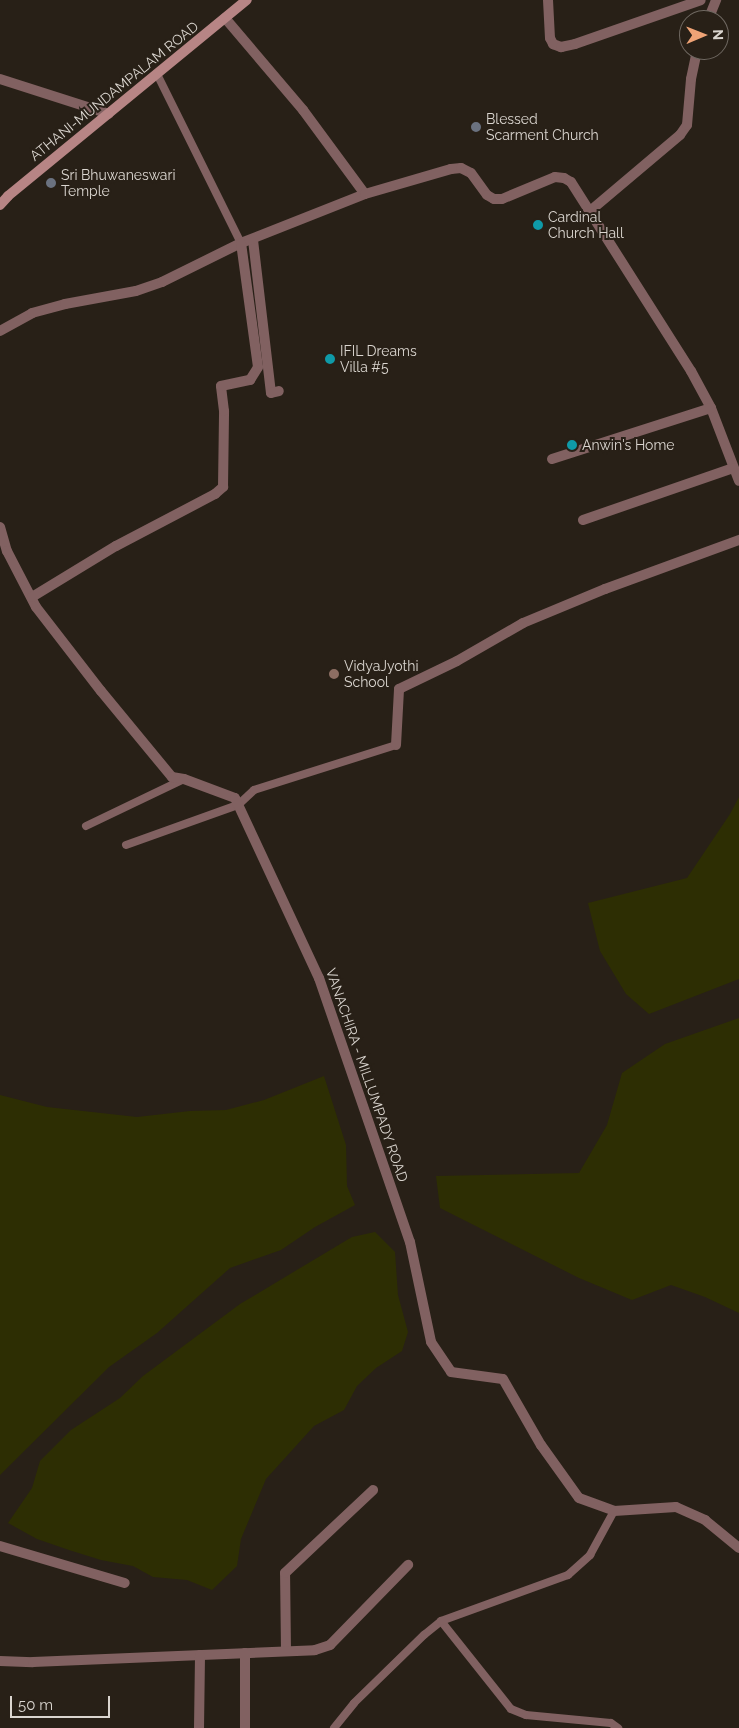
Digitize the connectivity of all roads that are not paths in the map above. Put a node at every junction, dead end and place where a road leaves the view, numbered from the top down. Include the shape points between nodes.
1 (246, 0) edge
2 (548, 0) edge
3 (701, 0) edge
4 (225, 18) junction
5 (695, 60) edge
6 (157, 74) junction
7 (0, 79) edge
8 (109, 114) junction
9 (365, 194) junction
10 (0, 205) edge
11 (590, 211) junction
12 (252, 240) junction
13 (241, 243) junction
14 (0, 331) edge
15 (263, 368) junction
16 (279, 391) dead end
17 (711, 408) junction
18 (552, 459) dead end
19 (733, 468) junction
20 (739, 481) edge
21 (583, 520) dead end
22 (0, 527) edge
23 (739, 540) edge
24 (32, 597) junction
25 (396, 745) joint
26 (184, 779) junction
27 (238, 805) junction
28 (86, 826) dead end
29 (126, 845) dead end
30 (373, 1490) dead end
31 (614, 1511) junction
32 (0, 1546) edge
33 (739, 1548) edge
34 (408, 1565) dead end
35 (125, 1583) dead end
36 (442, 1621) junction
37 (286, 1650) junction
38 (245, 1653) junction
39 (200, 1655) junction
40 (0, 1661) edge
41 (199, 1728) edge
42 (245, 1728) edge
43 (334, 1728) edge
44 (618, 1728) edge

1 - 4 street, ATHANI-MUNDAMPALAM ROAD
2 - 3 street via 550,38 553,44 561,47
4 - 6 street, ATHANI-MUNDAMPALAM ROAD
4 - 9 street via 303,110
5 - 11 street via 687,125 680,135
6 - 8 street, ATHANI-MUNDAMPALAM ROAD
6 - 13 lane
7 - 8 street
8 - 10 street, ATHANI-MUNDAMPALAM ROAD
9 - 11 street via 461,168 471,173 494,199 502,199 555,177 564,178 571,182
9 - 12 street
11 - 17 street
12 - 13 street
12 - 15 street
13 - 14 street via 162,282 136,291 32,313
13 - 15 street
15 - 16 street via 271,393
15 - 24 street via 250,380 221,386 224,411 223,488 116,546
17 - 18 street
17 - 19 street
19 - 20 street
19 - 21 street
22 - 24 street via 7,551
23 - 25 street via 523,623 457,661 399,689
24 - 26 street via 36,607 101,691 172,777
25 - 27 lane via 254,790
26 - 27 street via 235,798
26 - 28 lane
27 - 29 lane
27 - 31 street, VANACHIRA - MILLUMPADY ROAD via 319,978 410,1242 431,1342 450,1372 503,1379 541,1445 580,1498
30 - 37 street via 285,1573
31 - 33 street, VANACHIRA - MILLUMPADY ROAD via 676,1507 705,1520
31 - 36 lane via 590,1555 568,1575
32 - 35 street
34 - 37 street via 330,1645 315,1650
36 - 43 lane via 354,1703
36 - 44 lane via 511,1709 526,1715 611,1723
37 - 38 street
38 - 39 street
38 - 42 street
39 - 40 street
39 - 41 street

